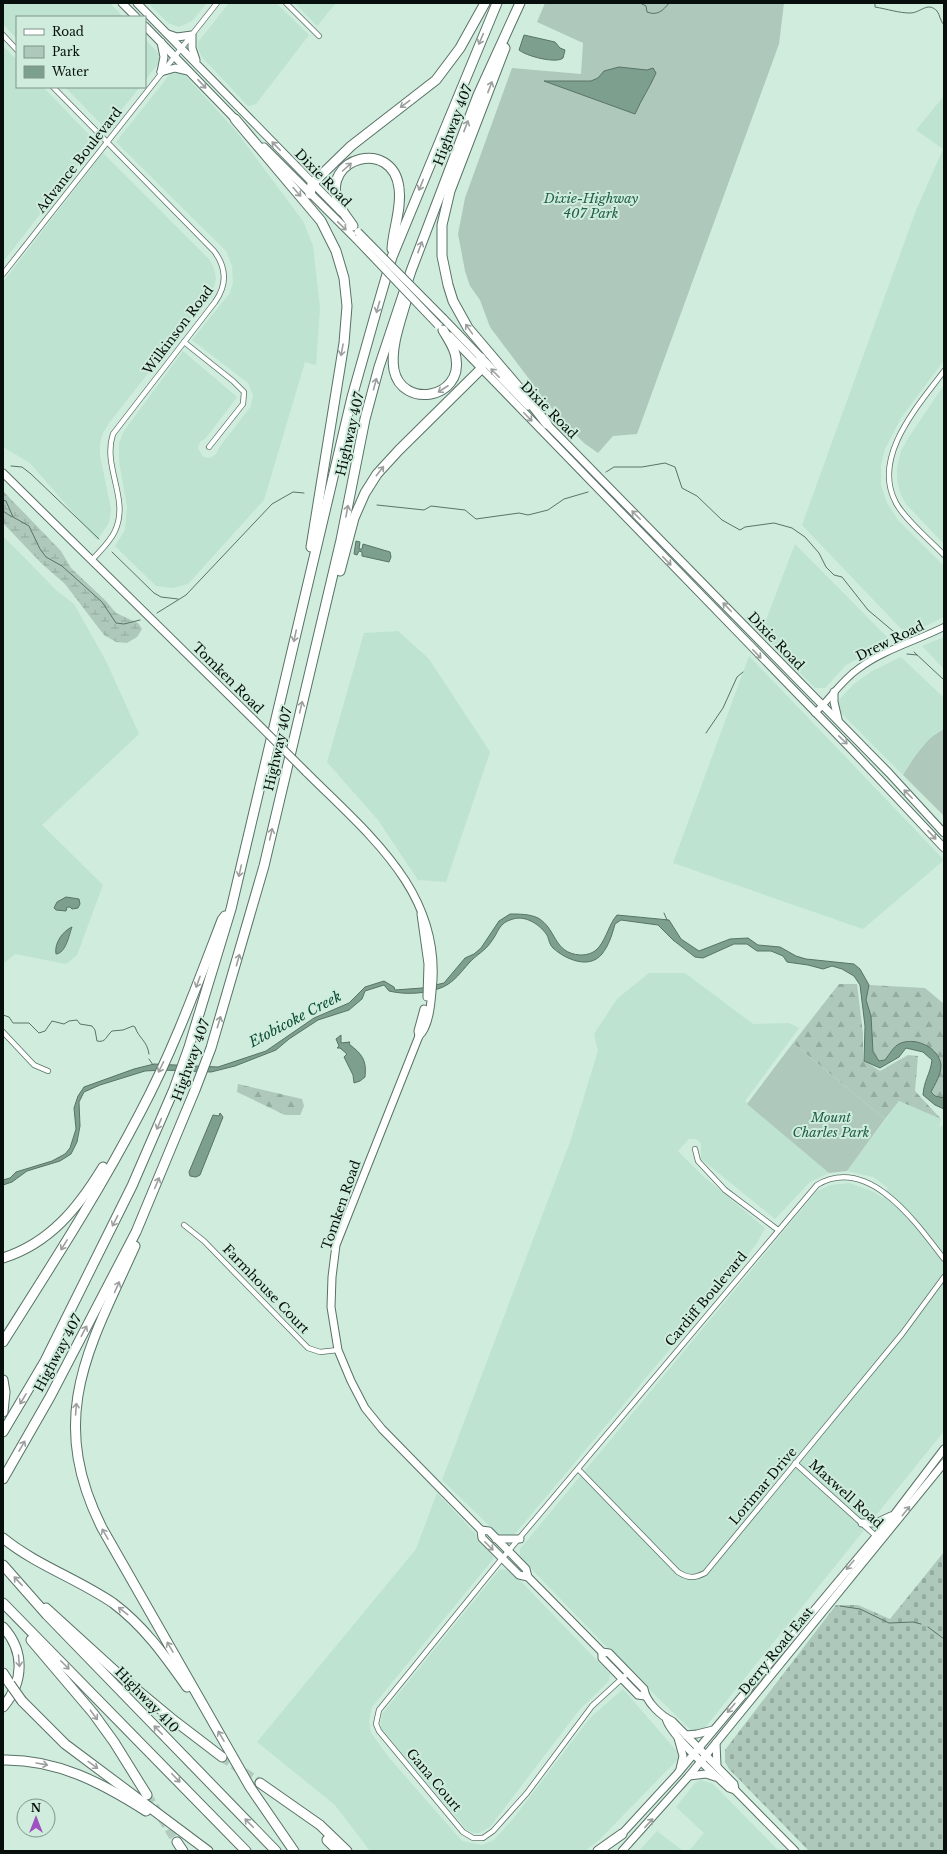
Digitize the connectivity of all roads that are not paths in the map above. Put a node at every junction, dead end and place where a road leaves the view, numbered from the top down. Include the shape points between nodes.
1 (122, 3) edge
2 (137, 3) edge
3 (217, 3) edge
4 (286, 3) edge
5 (485, 3) edge
6 (497, 3) edge
7 (520, 3) edge
8 (135, 16) edge
9 (513, 17) junction
10 (146, 27) edge
11 (166, 33) junction
12 (3, 35) edge
13 (192, 35) junction
14 (319, 36) dead end
15 (161, 42) junction
16 (181, 48) junction
17 (16, 49) edge
18 (175, 56) junction
19 (197, 65) junction
20 (161, 72) junction
21 (191, 72) junction
22 (54, 88) edge
23 (235, 119) junction
24 (107, 142) junction
25 (312, 184) junction
26 (310, 194) junction
27 (356, 229) junction
28 (392, 257) junction
29 (411, 271) junction
30 (3, 274) edge
31 (441, 327) junction
32 (184, 342) junction
33 (481, 358) junction
34 (481, 369) junction
35 (944, 371) edge
36 (546, 424) junction
37 (209, 447) dead end
38 (3, 473) edge
39 (944, 555) edge
40 (92, 560) junction
41 (304, 598) junction
42 (323, 617) junction
43 (944, 627) edge
44 (834, 692) junction
45 (823, 706) junction
46 (815, 713) junction
47 (838, 721) junction
48 (944, 833) edge
49 (944, 848) edge
50 (231, 909) junction
51 (3, 1032) edge
52 (48, 1071) dead end
53 (126, 1138) junction
54 (694, 1149) dead end
55 (184, 1225) dead end
56 (778, 1230) junction
57 (136, 1232) junction
58 (3, 1258) edge
59 (944, 1259) edge
60 (944, 1277) edge
61 (3, 1342) edge
62 (338, 1350) junction
63 (3, 1380) edge
64 (3, 1412) edge
65 (3, 1432) edge
66 (944, 1449) edge
67 (796, 1463) junction
68 (944, 1463) edge
69 (578, 1469) junction
70 (3, 1479) edge
71 (892, 1516) junction
72 (862, 1523) junction
73 (481, 1530) junction
74 (875, 1535) junction
75 (3, 1538) edge
76 (496, 1539) junction
77 (520, 1539) junction
78 (881, 1541) junction
79 (509, 1552) junction
80 (503, 1559) junction
81 (3, 1565) edge
82 (528, 1577) junction
83 (33, 1597) junction
84 (3, 1603) edge
85 (17, 1618) junction
86 (3, 1626) edge
87 (602, 1652) junction
88 (3, 1673) edge
89 (628, 1673) junction
90 (622, 1678) junction
91 (645, 1696) junction
92 (3, 1707) edge
93 (210, 1717) junction
94 (666, 1718) junction
95 (713, 1730) junction
96 (686, 1735) junction
97 (677, 1736) junction
98 (716, 1743) junction
99 (696, 1751) junction
100 (222, 1757) tunnel mouth
101 (703, 1758) junction
102 (3, 1760) edge
103 (717, 1766) junction
104 (677, 1774) junction
105 (689, 1776) junction
106 (717, 1777) junction
107 (260, 1783) tunnel mouth
108 (735, 1790) junction
109 (147, 1794) tunnel mouth
110 (283, 1799) junction
111 (180, 1831) junction
112 (622, 1834) junction
113 (177, 1842) tunnel mouth
114 (182, 1851) edge
115 (208, 1851) edge
116 (246, 1851) edge
117 (276, 1851) edge
118 (294, 1851) edge
119 (338, 1851) edge
120 (347, 1851) edge
121 (598, 1851) edge
122 (605, 1851) edge
123 (622, 1851) edge
124 (795, 1851) edge

1 - 8 main road
2 - 11 main road, Dixie Road
3 - 13 street, Advance Boulevard
4 - 14 street
5 -> 25 highway via 460,48 436,80 361,137
6 -> 28 highway, Highway 407
7 - 9 highway, Highway 407
29 -> 9 highway, Highway 407 via 478,95
36 -> 9 highway via 468,328 453,301 442,256 442,225 450,191 512,29
10 - 15 main road, Dixie Road
11 - 13 main road via 177,37
11 - 16 main road, Dixie Road
12 - 17 street
13 - 16 street, Advance Boulevard
13 - 19 main road via 192,48
15 - 18 main road, Dixie Road
15 - 20 main road via 164,57
16 - 18 street, Advance Boulevard
16 - 19 main road, Dixie Road
18 - 20 street, Advance Boulevard
18 - 21 main road, Dixie Road
25 -> 19 main road, Dixie Road
20 - 21 main road via 175,68
20 - 24 street, Advance Boulevard
21 -> 23 main road, Dixie Road
22 - 24 street, Wilkinson Road
23 - 26 main road, Dixie Road
23 -> 41 highway via 320,221 336,250 345,285 347,306 344,343
24 - 30 street, Advance Boulevard
24 - 32 street, Wilkinson Road via 214,251 224,269 225,278 219,296
25 - 26 highway
25 - 27 main road, Dixie Road
26 -> 31 main road, Dixie Road, bridge
27 -> 28 highway via 342,210 336,189 339,176 346,167 358,160 369,158 380,161 394,172 400,188
27 - 33 main road, Dixie Road, bridge
28 -> 41 highway, Highway 407 via 352,397
31 -> 29 highway via 456,358 454,377 449,385 440,391 427,395 414,393 399,381 393,362 396,338 410,288
42 -> 29 highway, Highway 407 via 365,419 379,367
31 - 34 main road, Dixie Road
32 - 37 street via 244,392 243,404
32 - 40 street, Wilkinson Road via 113,434 109,454 119,500 119,518 114,532
33 - 34 highway
36 -> 33 main road, Dixie Road
42 -> 34 highway via 333,596 354,518 365,493 390,458
34 -> 46 main road, Dixie Road
35 - 39 street via 898,441 889,467 888,480 897,504
45 -> 36 main road, Dixie Road
38 - 40 main road, Tomken Road
40 - 62 main road, Tomken Road, bridge via 379,844 411,888 421,912 431,976 429,1000 418,1031 419,1036 336,1245 331,1307
41 -> 50 highway, Highway 407
57 -> 42 highway, Highway 407 via 211,1048 264,866
43 - 44 street, Drew Road via 858,668
44 - 45 street, Drew Road
44 - 47 main road
45 - 46 street, Drew Road
45 - 47 main road, Dixie Road
46 -> 49 main road, Dixie Road
48 -> 47 main road, Dixie Road
50 -> 53 highway via 222,920 191,1003
50 -> 65 highway, Highway 407 via 174,1089 129,1193 45,1361
51 - 52 street via 34,1064
53 - 58 highway via 118,1145 85,1196 63,1222 33,1246
53 -> 61 highway via 84,1213
54 - 56 street via 698,1161 724,1190
55 - 62 street, Farmhouse Court via 204,1241 308,1348 320,1352
56 - 59 street, Cardiff Boulevard via 817,1185 832,1179 856,1179 877,1188 909,1215
56 - 69 street, Cardiff Boulevard
70 -> 57 highway, Highway 407 via 50,1397
93 -> 57 highway via 95,1514 83,1484 76,1449 76,1409 84,1365 136,1243
60 - 67 street, Lorimar Drive via 902,1334
62 - 73 main road, Tomken Road via 365,1408 382,1429
63 - 64 highway
66 - 71 main road, Derry Road East
67 - 69 street, Lorimar Drive via 705,1573 696,1578 689,1578 678,1572
67 - 72 street, Maxwell Road
78 -> 68 main road, Derry Road East
69 - 77 street, Cardiff Boulevard
71 - 72 main road via 876,1523
71 - 74 main road, Derry Road East
72 - 74 street, Maxwell Road
73 - 76 main road, Tomken Road via 489,1531
73 -> 80 main road, Tomken Road via 482,1538
74 - 78 street, Maxwell Road
74 -> 95 main road, Derry Road East
93 -> 75 highway via 158,1648 130,1616 92,1590 33,1559
76 - 77 main road
76 - 79 main road, Tomken Road
77 - 79 street, Cardiff Boulevard
78 - 98 main road, Derry Road East
79 - 80 street, Gana Court
79 - 82 main road, Tomken Road via 526,1570
80 - 82 main road, Tomken Road via 519,1575
80 - 90 street, Gana Court via 376,1716 379,1731 463,1832 474,1838 482,1838 494,1831 527,1793 586,1712
83 -> 81 highway, Highway 410
82 - 87 main road, Tomken Road
83 - 100 highway via 55,1614 130,1684
117 -> 83 highway, Highway 410 via 47,1616
84 - 85 highway
85 -> 109 highway via 28,1635 93,1713
85 -> 116 highway
86 -> 92 highway via 16,1647 20,1662 19,1678 14,1693
87 - 89 main road, Tomken Road via 609,1653
87 - 90 main road, Tomken Road via 602,1658
88 -> 111 highway, bridge via 22,1702 65,1744
89 - 90 street, Gana Court
89 - 91 main road, Tomken Road via 644,1689
90 - 91 main road, Tomken Road via 638,1695
91 - 94 main road, Tomken Road
118 -> 93 highway via 250,1787
94 - 96 main road, Tomken Road
94 - 97 main road, Tomken Road via 667,1725
95 - 96 main road
95 - 99 main road, Derry Road East
96 - 99 main road, Tomken Road
97 - 99 main road, Tomken Road
97 - 104 main road via 683,1756
98 - 101 main road, Derry Road East
98 - 103 main road
99 - 101 main road, Tomken Road
99 - 104 main road, Derry Road East
101 - 103 main road, Tomken Road
101 - 105 main road, Derry Road East
101 - 106 main road, Tomken Road
102 -> 111 highway via 39,1763 76,1772
103 - 108 main road, Tomken Road via 734,1784
104 - 112 main road, Derry Road East
105 - 106 main road via 706,1774
123 -> 105 main road, Derry Road East
106 - 108 main road, Tomken Road
107 - 110 highway
108 - 124 main road, Tomken Road
110 - 119 highway
110 - 120 highway via 320,1825
111 - 115 highway
112 - 121 highway
112 - 122 main road, Derry Road East
113 - 114 highway

